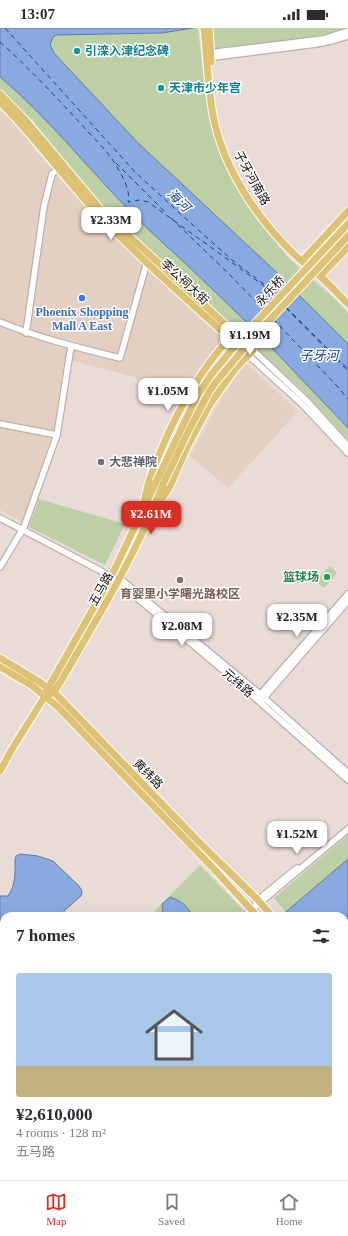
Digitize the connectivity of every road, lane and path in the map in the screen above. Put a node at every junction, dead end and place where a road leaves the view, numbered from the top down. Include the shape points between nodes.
1 (206, 28) edge
2 (348, 31) edge
3 (348, 36) edge
4 (209, 55) junction
5 (1, 98) edge
6 (60, 167) junction
7 (348, 211) edge
8 (348, 224) edge
9 (348, 236) edge
10 (348, 247) edge
11 (303, 260) junction
12 (147, 262) junction
13 (321, 275) junction
14 (348, 298) edge
15 (348, 304) edge
16 (0, 322) edge
17 (26, 332) junction
18 (232, 336) junction
19 (71, 346) junction
20 (250, 352) junction
21 (0, 424) edge
22 (57, 435) junction
23 (348, 446) edge
24 (348, 453) edge
25 (160, 483) junction
26 (143, 510) junction
27 (152, 514) junction
28 (0, 517) edge
29 (23, 528) junction
30 (0, 567) edge
31 (112, 576) junction
32 (119, 580) junction
33 (348, 594) edge
34 (348, 601) edge
35 (0, 658) edge
36 (0, 667) edge
37 (48, 687) junction
38 (54, 692) junction
39 (46, 696) junction
40 (260, 698) junction
41 (0, 771) edge
42 (348, 773) edge
43 (348, 780) edge
44 (348, 824) edge
45 (348, 829) edge
46 (259, 901) junction
47 (252, 910) junction
48 (249, 912) edge
49 (269, 912) edge

1 - 4 main road, 子牙河南路
2 - 4 street via 323,39
3 - 4 street via 316,44
4 - 11 main road, 子牙河南路 via 209,90 213,117 232,169 259,214 276,235
5 - 6 main road, 李公祠大街
6 - 12 main road, 李公祠大街 via 98,214
6 - 17 street via 52,174 44,206
6 - 18 main road, 李公祠大街 via 115,224
7 - 11 main road
8 - 25 main road, 永乐桥, bridge via 211,375 197,396
9 - 25 main road, 永乐桥, bridge via 252,339 216,382
10 - 13 main road
11 - 13 main road, 子牙河南路
12 - 18 main road, 李公祠大街
12 - 19 street via 120,358
13 - 14 main road, 子牙河南路
13 - 15 main road, 子牙河南路
16 - 17 street
17 - 19 street
18 - 20 main road, 李公祠大街
18 - 26 main road via 207,364 190,389 166,437 148,485
19 - 22 street
20 - 23 street, 李公祠大街 via 307,401
20 - 24 street, 李公祠大街
20 - 27 main road via 210,404 169,488
21 - 22 street
22 - 29 street
25 - 26 main road, 五马路
25 - 27 main road, 五马路
26 - 31 main road, 五马路
27 - 32 main road, 五马路
28 - 29 street, 元纬路
29 - 30 street
29 - 31 street, 元纬路
31 - 32 street, 元纬路
31 - 37 main road, 五马路
32 - 38 main road, 五马路
32 - 40 street, 元纬路
33 - 40 street
34 - 40 street
35 - 37 main road, 黄纬路
36 - 39 main road, 黄纬路
37 - 38 main road, 黄纬路
37 - 39 main road, 五马路
38 - 39 main road
38 - 46 main road, 黄纬路
39 - 41 main road, 五马路
39 - 47 main road, 黄纬路
40 - 42 street, 元纬路
40 - 43 street, 元纬路
44 - 46 street
45 - 46 street
46 - 47 street
46 - 49 main road, 黄纬路
47 - 48 street

